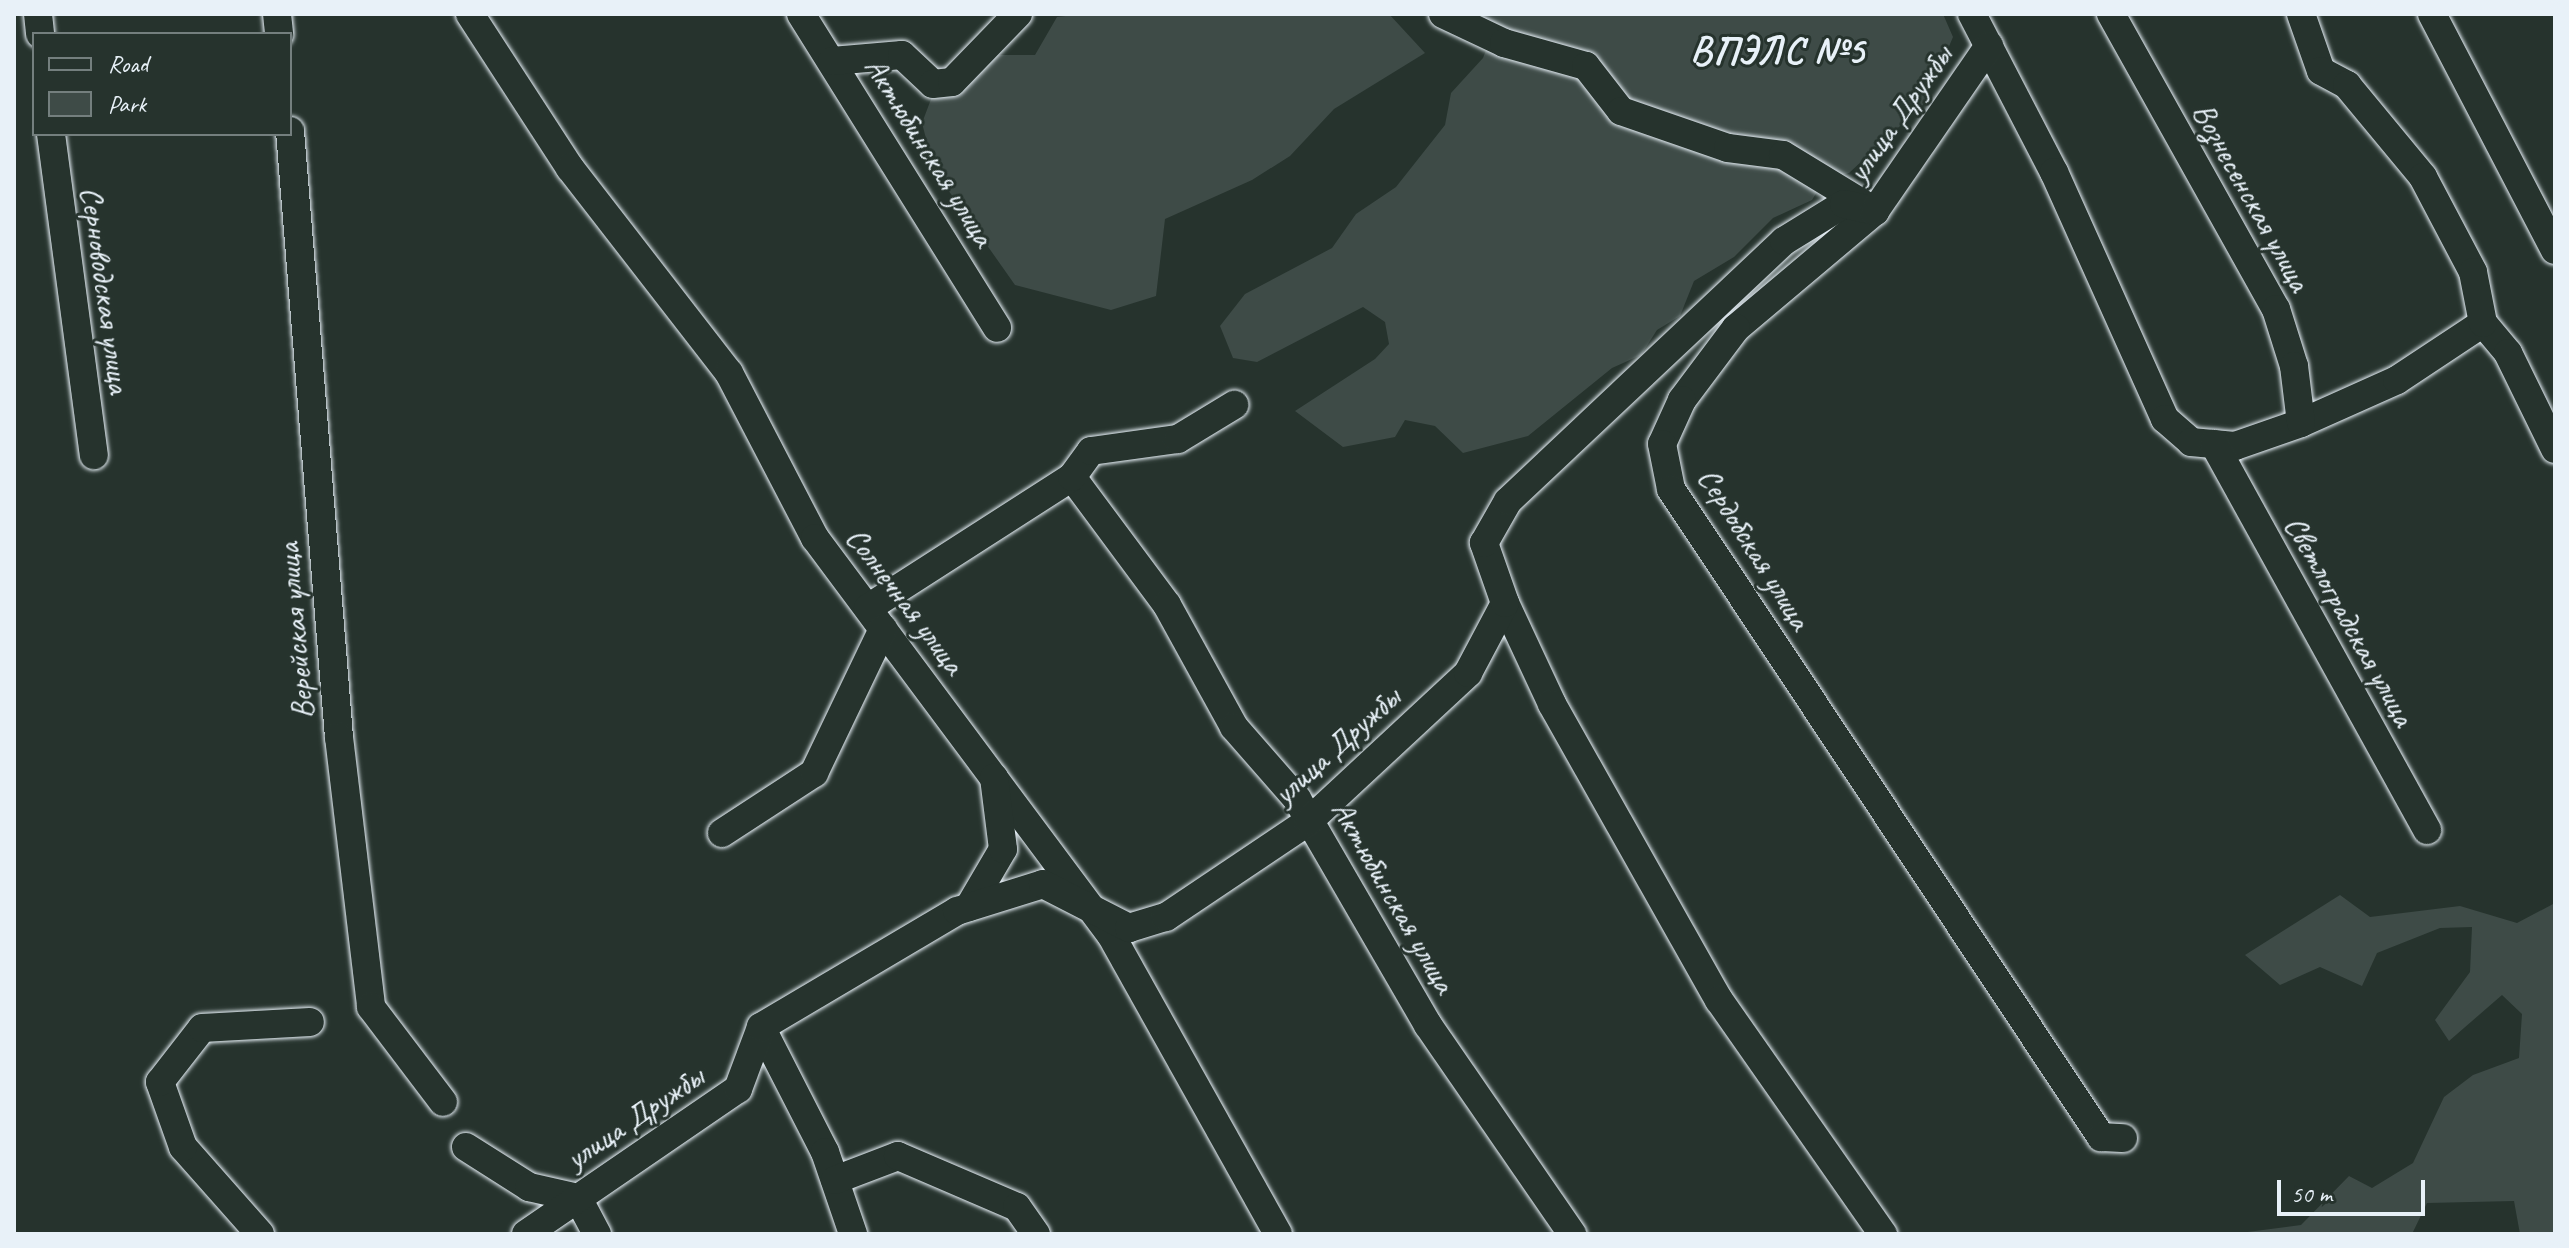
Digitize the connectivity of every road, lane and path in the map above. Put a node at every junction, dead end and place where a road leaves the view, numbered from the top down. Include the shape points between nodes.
1 (470, 14) edge
2 (801, 14) edge
3 (1018, 14) edge
4 (1443, 14) edge
5 (1972, 14) edge
6 (2111, 14) edge
7 (2301, 14) edge
8 (2432, 14) edge
9 (1989, 46) junction
10 (832, 61) junction
11 (51, 136) edge
12 (290, 136) edge
13 (1875, 211) junction
14 (2555, 250) edge
15 (2483, 323) junction
16 (997, 328) dead end
17 (1234, 405) dead end
18 (2301, 423) junction
19 (2214, 444) junction
20 (2555, 449) edge
21 (94, 455) dead end
22 (1072, 477) junction
23 (1505, 603) junction
24 (876, 619) junction
25 (994, 777) junction
26 (1309, 821) junction
27 (2427, 830) dead end
28 (722, 833) dead end
29 (969, 907) junction
30 (1092, 908) junction
31 (310, 1022) dead end
32 (761, 1027) junction
33 (443, 1102) dead end
34 (2123, 1138) dead end
35 (466, 1147) dead end
36 (835, 1180) junction
37 (578, 1198) junction
38 (260, 1234) edge
39 (526, 1234) edge
40 (597, 1234) edge
41 (853, 1234) edge
42 (1036, 1234) edge
43 (1278, 1234) edge
44 (1572, 1234) edge
45 (1883, 1234) edge

1 - 24 street, Солнечная улица via 570,168 729,373 815,538
2 - 10 street, Актюбинская улица
3 - 10 street via 952,82 933,84 902,55
4 - 13 street via 1504,43 1586,66 1621,111 1728,148 1783,155
5 - 9 street
6 - 18 street, Вознесенская улица via 2276,309 2294,366
7 - 15 street via 2321,71 2347,85 2423,177 2473,272
8 - 14 street
9 - 13 street, улица Дружбы
9 - 19 street via 2165,419 2191,442
10 - 16 street, Актюбинская улица
11 - 21 street, Серноводская улица
12 - 33 street, Верейская улица via 339,737 371,1007
13 - 23 street, улица Дружбы via 1844,204 1784,241 1508,501 1484,543
13 - 34 street, Сердобская улица via 1736,328 1682,400 1662,444 1671,489 2101,1137
15 - 18 street via 2397,380
15 - 20 street via 2508,353
17 - 22 street via 1178,439 1091,451
18 - 19 street via 2235,446
19 - 27 street, Светлоградская улица
22 - 24 street
22 - 26 street, Актюбинская улица via 1167,605 1234,727
23 - 26 street, улица Дружбы via 1468,673
23 - 45 street via 1552,704 1719,1000
24 - 25 street, Солнечная улица
24 - 28 street via 814,773
25 - 29 street via 1003,849
25 - 30 street, Солнечная улица
26 - 30 street, улица Дружбы via 1166,917 1129,928
26 - 44 street, Актюбинская улица via 1428,1025
29 - 30 street, улица Дружбы via 1043,884
29 - 32 street, улица Дружбы
30 - 43 street, Солнечная улица
31 - 38 street via 202,1028 160,1082 183,1147
32 - 36 street
32 - 37 street, улица Дружбы via 738,1089
35 - 37 street via 529,1187
36 - 41 street
36 - 42 street via 898,1156 1017,1207
37 - 39 street, улица Дружбы
37 - 40 street

